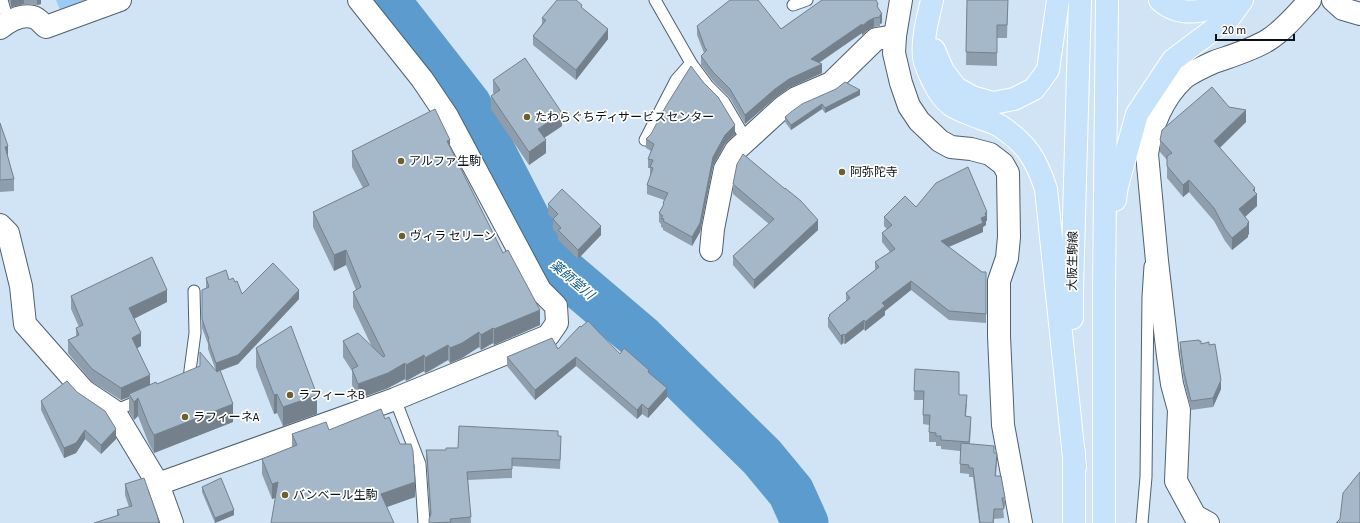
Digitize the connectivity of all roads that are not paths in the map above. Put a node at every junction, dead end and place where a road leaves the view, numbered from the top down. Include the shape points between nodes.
1 (2, 0) edge
2 (120, 0) edge
3 (359, 0) edge
4 (655, 0) edge
5 (807, 0) edge
6 (901, 0) edge
7 (932, 0) edge
8 (1058, 0) edge
9 (1080, 0) edge
10 (1107, 0) edge
11 (1160, 0) edge
12 (1234, 0) edge
13 (1242, 0) edge
14 (1310, 0) edge
15 (1333, 0) edge
16 (793, 5) dead end
17 (1360, 14) edge
18 (4, 24) edge
19 (925, 33) junction
20 (895, 36) junction
21 (691, 63) junction
22 (645, 140) edge
23 (747, 141) junction
24 (0, 225) edge
25 (711, 250) dead end
26 (1156, 252) junction
27 (194, 291) dead end
28 (1104, 291) junction
29 (175, 384) edge
30 (155, 393) edge
31 (395, 399) junction
32 (114, 411) junction
33 (1075, 467) junction
34 (158, 484) junction
35 (172, 523) edge
36 (424, 523) edge
37 (1021, 523) edge
38 (1074, 523) edge
39 (1104, 523) edge
40 (1142, 523) edge
41 (1208, 523) edge

1 - 18 lane
2 - 18 street via 46,26 34,17 24,17
3 - 31 street via 422,79 447,116 540,290 556,306 557,323 548,336
4 - 21 lane
5 - 16 lane
6 - 20 street
7 - 19 main road
8 - 19 main road via 1048,70 1034,89 1014,99 993,103 972,97 956,88 943,71
9 - 33 main road, 大阪生駒線 via 1072,290
10 - 28 main road
11 - 12 main road via 1168,7 1200,12
13 - 28 main road via 1229,18 1172,60 1137,114 1117,186
14 - 26 street via 1289,23 1267,41 1185,77 1167,98 1155,121 1147,154
15 - 17 street via 1342,9
19 - 33 main road via 924,57 928,72 946,102 953,108 999,125 1033,156 1041,174 1046,189
20 - 23 street via 876,39 831,83 796,98
20 - 37 street via 894,53 900,83 909,106 920,121 940,141 951,147 990,154 1003,164 1008,173 1009,237 1007,258 999,281 999,336 1003,425
21 - 22 lane via 676,80
21 - 23 lane via 724,102
23 - 25 street via 736,150 725,169 716,209
24 - 32 street via 8,232 21,286 25,324 84,390
26 - 40 lane via 1150,262 1148,275 1146,470
26 - 41 street via 1171,377 1179,410 1176,481 1195,516
27 - 29 lane via 195,333 189,378
28 - 39 main road
30 - 32 lane
31 - 34 street
31 - 36 lane via 420,464
32 - 34 street
33 - 38 main road, 大阪生駒線
34 - 35 street

